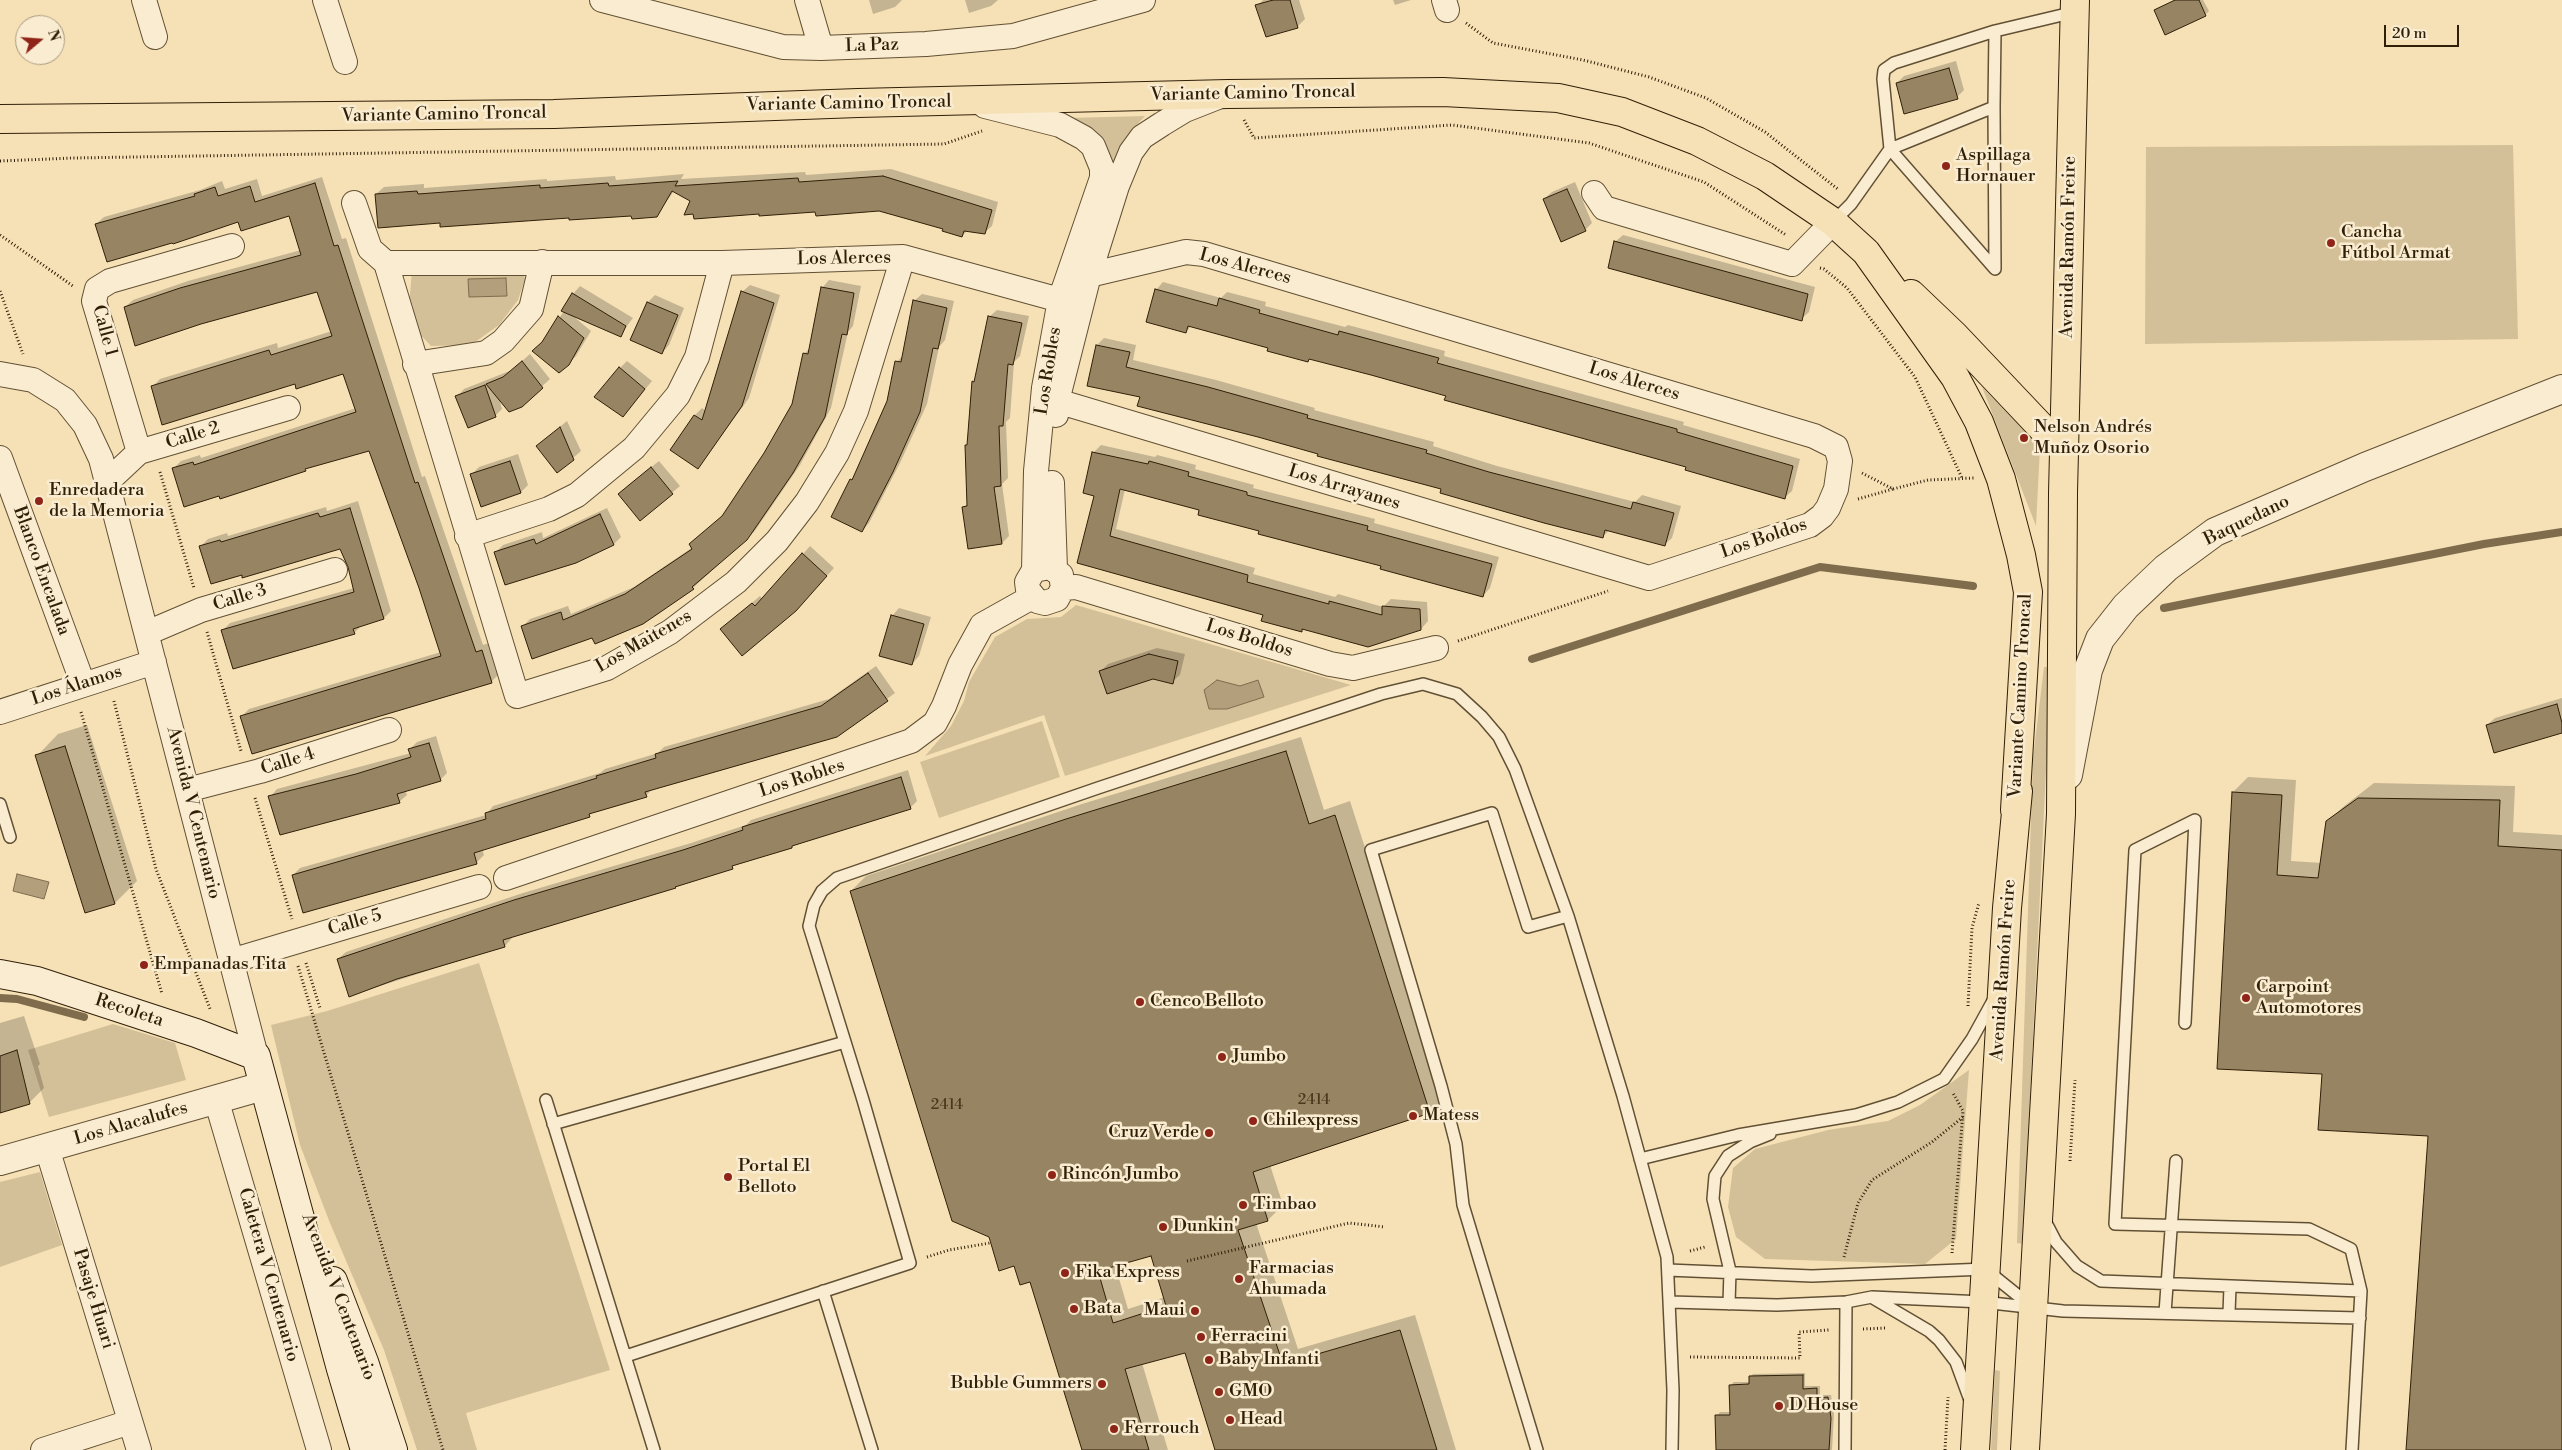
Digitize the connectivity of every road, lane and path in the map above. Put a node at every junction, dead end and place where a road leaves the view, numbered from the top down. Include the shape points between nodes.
1 (144, 0) edge
2 (325, 0) edge
3 (602, 0) edge
4 (806, 0) edge
5 (1143, 0) edge
6 (1446, 5) edge
7 (2075, 6) edge
8 (1995, 31) junction
9 (155, 37) dead end
10 (821, 48) junction
11 (345, 62) dead end
12 (1228, 94) junction
13 (966, 101) junction
14 (1994, 107) junction
15 (0, 119) edge
16 (990, 128) dead end
17 (1890, 149) junction
18 (0, 161) edge
19 (1109, 182) junction
20 (1594, 194) dead end
21 (354, 203) dead end
22 (1842, 213) junction
23 (0, 235) edge
24 (232, 246) dead end
25 (1866, 252) junction
26 (903, 257) junction
27 (1799, 257) junction
28 (542, 262) junction
29 (386, 263) junction
30 (722, 263) junction
31 (1090, 275) junction
32 (0, 291) edge
33 (1060, 300) junction
34 (94, 301) junction
35 (415, 364) junction
36 (0, 374) edge
37 (33, 380) junction
38 (2562, 389) edge
39 (1050, 395) junction
40 (288, 408) dead end
41 (2064, 443) junction
42 (146, 450) junction
43 (0, 458) edge
44 (1840, 461) junction
45 (1962, 478) junction
46 (2000, 479) junction
47 (108, 481) junction
48 (2063, 494) junction
49 (467, 536) junction
50 (336, 570) dead end
51 (1051, 576) junction
52 (1649, 578) joint
53 (1612, 590) dead end
54 (1032, 597) junction
55 (201, 610) junction
56 (147, 633) junction
57 (1436, 648) joint
58 (154, 662) junction
59 (78, 686) junction
60 (0, 712) edge
61 (388, 730) dead end
62 (248, 774) junction
63 (187, 790) junction
64 (0, 804) edge
65 (2015, 810) junction
66 (2061, 814) junction
67 (10, 837) dead end
68 (506, 878) dead end
69 (479, 887) dead end
70 (1979, 901) dead end
71 (1568, 916) junction
72 (295, 943) junction
73 (231, 961) junction
74 (0, 974) edge
75 (2003, 982) junction
76 (320, 1008) dead end
77 (1968, 1016) dead end
78 (2185, 1022) dead end
79 (170, 1025) junction
80 (845, 1042) junction
81 (256, 1056) junction
82 (1944, 1079) junction
83 (263, 1086) junction
84 (216, 1099) junction
85 (546, 1100) dead end
86 (1963, 1116) junction
87 (1800, 1123) junction
88 (553, 1124) junction
89 (279, 1144) junction
90 (47, 1148) junction
91 (1640, 1159) junction
92 (2176, 1161) dead end
93 (0, 1162) edge
94 (2038, 1208) junction
95 (1385, 1227) dead end
96 (2171, 1227) junction
97 (990, 1243) dead end
98 (1725, 1245) junction
99 (1667, 1258) junction
100 (1187, 1261) dead end
101 (910, 1263) junction
102 (1985, 1269) junction
103 (1668, 1270) junction
104 (1951, 1270) junction
105 (1730, 1271) junction
106 (1840, 1275) junction
107 (2167, 1284) junction
108 (2230, 1287) junction
109 (823, 1291) junction
110 (2361, 1291) junction
111 (1872, 1297) junction
112 (1670, 1302) junction
113 (1846, 1302) junction
114 (1983, 1302) junction
115 (1729, 1304) junction
116 (2032, 1307) junction
117 (2165, 1312) junction
118 (2229, 1313) junction
119 (2360, 1318) junction
120 (1893, 1329) dead end
121 (1845, 1330) junction
122 (1671, 1349) junction
123 (626, 1356) junction
124 (1948, 1392) dead end
125 (1977, 1417) junction
126 (130, 1422) junction
127 (43, 1450) edge
128 (139, 1450) edge
129 (320, 1450) edge
130 (365, 1450) edge
131 (394, 1450) edge
132 (443, 1450) edge
133 (654, 1450) edge
134 (872, 1450) edge
135 (1538, 1450) edge
136 (1672, 1450) edge
137 (1845, 1450) edge
138 (1945, 1450) edge
139 (1975, 1450) edge
140 (2025, 1450) edge
141 (2352, 1450) edge

1 - 9 street
2 - 11 street
3 - 10 street, La Paz via 783,47
4 - 10 street
5 - 10 street, La Paz via 1013,36 926,44
6 - 22 path via 1493,43 1582,60 1640,75 1706,98 1765,132 1834,184
7 - 8 lane
7 - 41 main road, Avenida Ramón Freire
8 - 14 lane
8 - 17 lane via 1894,63 1884,70
12 - 13 main road, Variante Camino Troncal
12 - 19 street, Los Robles via 1185,110 1142,137
12 - 22 main road, Variante Camino Troncal via 1444,92 1567,100 1622,112 1697,141
12 - 27 path via 1254,138 1452,125 1588,144 1704,182 1787,236
13 - 15 main road, Variante Camino Troncal via 554,114
13 - 19 street, Los Robles via 1060,125 1084,138 1093,146
14 - 17 lane
14 - 17 lane via 1995,269
16 - 18 path via 944,144
17 - 22 lane
19 - 31 street, Los Robles
19 - 33 street, Los Robles
20 - 27 street via 1604,208 1792,264
21 - 29 street, Los Maitenes via 370,249
22 - 25 main road, Variante Camino Troncal
22 - 27 street
23 - 34 path
24 - 34 street, Calle 1 via 110,281 97,289
25 - 41 main road via 1954,335 2044,430
25 - 46 main road, Variante Camino Troncal via 1955,377 1979,422
26 - 30 street, Los Alerces
26 - 33 street, Los Alerces
26 - 49 street, Los Maitenes via 856,411 837,453 777,541 736,582 670,632 607,668 517,696
27 - 45 path via 1804,266 1824,269 1847,288 1915,377
28 - 29 street, Los Alerces
28 - 30 street, Los Alerces
28 - 35 street via 531,309 503,341 486,353
29 - 35 street, Los Maitenes
30 - 49 street via 697,357 678,395 634,448 577,495 549,509
31 - 33 street, Los Alerces
31 - 39 street, Los Robles
31 - 44 street, Los Alerces via 1186,252 1232,261 1814,436 1836,447
32 - 37 path
33 - 39 street, Los Robles
34 - 42 street, Calle 1
35 - 49 street, Los Maitenes
36 - 37 street
37 - 47 street, Avenida V Centenario via 65,400 85,426
38 - 66 main road, Baquedano via 2364,467 2215,532 2166,568 2126,606 2100,639 2088,670
39 - 51 street, Los Robles via 1036,471
39 - 52 street, Los Arrayanes
40 - 42 street, Calle 2
41 - 48 main road, Avenida Ramón Freire
42 - 47 street, Calle 2
42 - 55 path
43 - 59 street, Blanco Encalada
44 - 45 path via 1894,489 1928,480
44 - 52 street, Los Boldos via 1836,489 1828,508 1810,524
45 - 46 path
46 - 65 main road, Variante Camino Troncal via 2028,592
47 - 56 street, Avenida V Centenario
48 - 65 main road, Avenida Ramón Freire
48 - 66 main road, Avenida Ramón Freire
50 - 55 street, Calle 3
51 - 54 street, Los Robles via 1027,582
51 - 54 street via 1057,599 1037,601
51 - 57 street, Los Boldos via 1076,587 1353,668
53 - 57 path
54 - 68 street, Los Robles via 982,625 960,665 935,723 911,742
55 - 56 street, Calle 3
55 - 62 path
56 - 58 street, Avenida V Centenario
58 - 59 street, Los Álamos
58 - 63 street, Avenida V Centenario
59 - 60 street, Los Álamos
59 - 79 path
61 - 62 street, Calle 4
62 - 63 street, Calle 4
62 - 72 path
63 - 73 street, Avenida V Centenario
64 - 67 lane
65 - 75 main road, Avenida Ramón Freire
66 - 94 main road, Avenida Ramón Freire
69 - 72 street, Calle 5
70 - 77 path via 1972,928
71 - 80 lane via 1515,769 1499,737 1457,694 1423,684 1381,694 837,878 822,891 814,905 810,926
71 - 91 lane
71 - 135 lane via 1528,927 1492,813 1371,850 1441,1086 1456,1144 1463,1205
72 - 73 street, Calle 5
72 - 76 path
72 - 132 path
73 - 81 street, Avenida V Centenario
74 - 79 main road, Recoleta via 37,981
75 - 82 lane via 1972,1039
75 - 102 main road, Avenida Ramón Freire
78 - 96 lane via 2195,820 2135,850 2115,1224
79 - 81 main road, Recoleta
80 - 88 lane
80 - 101 lane
81 - 83 main road, Avenida V Centenario
82 - 86 path
82 - 87 lane via 1898,1102 1856,1115
83 - 84 main road, Los Alacalufes
83 - 89 main road, Avenida V Centenario
84 - 90 main road, Los Alacalufes
84 - 129 street, Caletera V Centenario
85 - 88 lane
86 - 104 path
86 - 106 path via 1932,1142 1872,1180 1858,1203
87 - 91 lane
87 - 98 lane via 1750,1142 1728,1156 1715,1176 1713,1199
88 - 123 lane
89 - 130 main road, Avenida V Centenario
89 - 131 main road, Avenida V Centenario via 364,1362
90 - 93 main road, Los Alacalufes
90 - 126 street, Pasaje Huari
91 - 99 lane
92 - 96 lane
94 - 107 lane via 2063,1250 2078,1266 2102,1281
94 - 116 main road, Avenida Ramón Freire
95 - 100 path via 1349,1223
96 - 107 lane
96 - 110 lane via 2309,1229 2351,1249
97 - 101 path via 949,1250
98 - 99 path via 1704,1247
98 - 105 lane
99 - 103 lane
101 - 109 lane
102 - 104 lane
102 - 114 main road, Avenida Ramón Freire
102 - 116 lane
103 - 105 lane
103 - 112 lane
104 - 106 lane
105 - 106 lane
105 - 115 lane
107 - 108 lane
107 - 117 lane
108 - 110 lane
108 - 118 lane
109 - 123 lane
109 - 134 lane
110 - 119 lane
111 - 113 lane
111 - 114 lane
111 - 125 lane via 1939,1340 1956,1362
112 - 115 lane
112 - 122 lane
113 - 115 lane
113 - 121 lane
114 - 116 lane
114 - 125 main road, Avenida Ramón Freire
116 - 117 lane via 2063,1311
116 - 140 main road, Avenida Ramón Freire
117 - 118 lane
118 - 119 lane
119 - 141 lane
120 - 121 path
121 - 122 path via 1799,1332 1800,1358 1694,1359
121 - 137 lane
122 - 136 lane
123 - 133 lane
124 - 138 path
125 - 139 main road, Avenida Ramón Freire
126 - 127 street
126 - 128 street, Pasaje Huari

